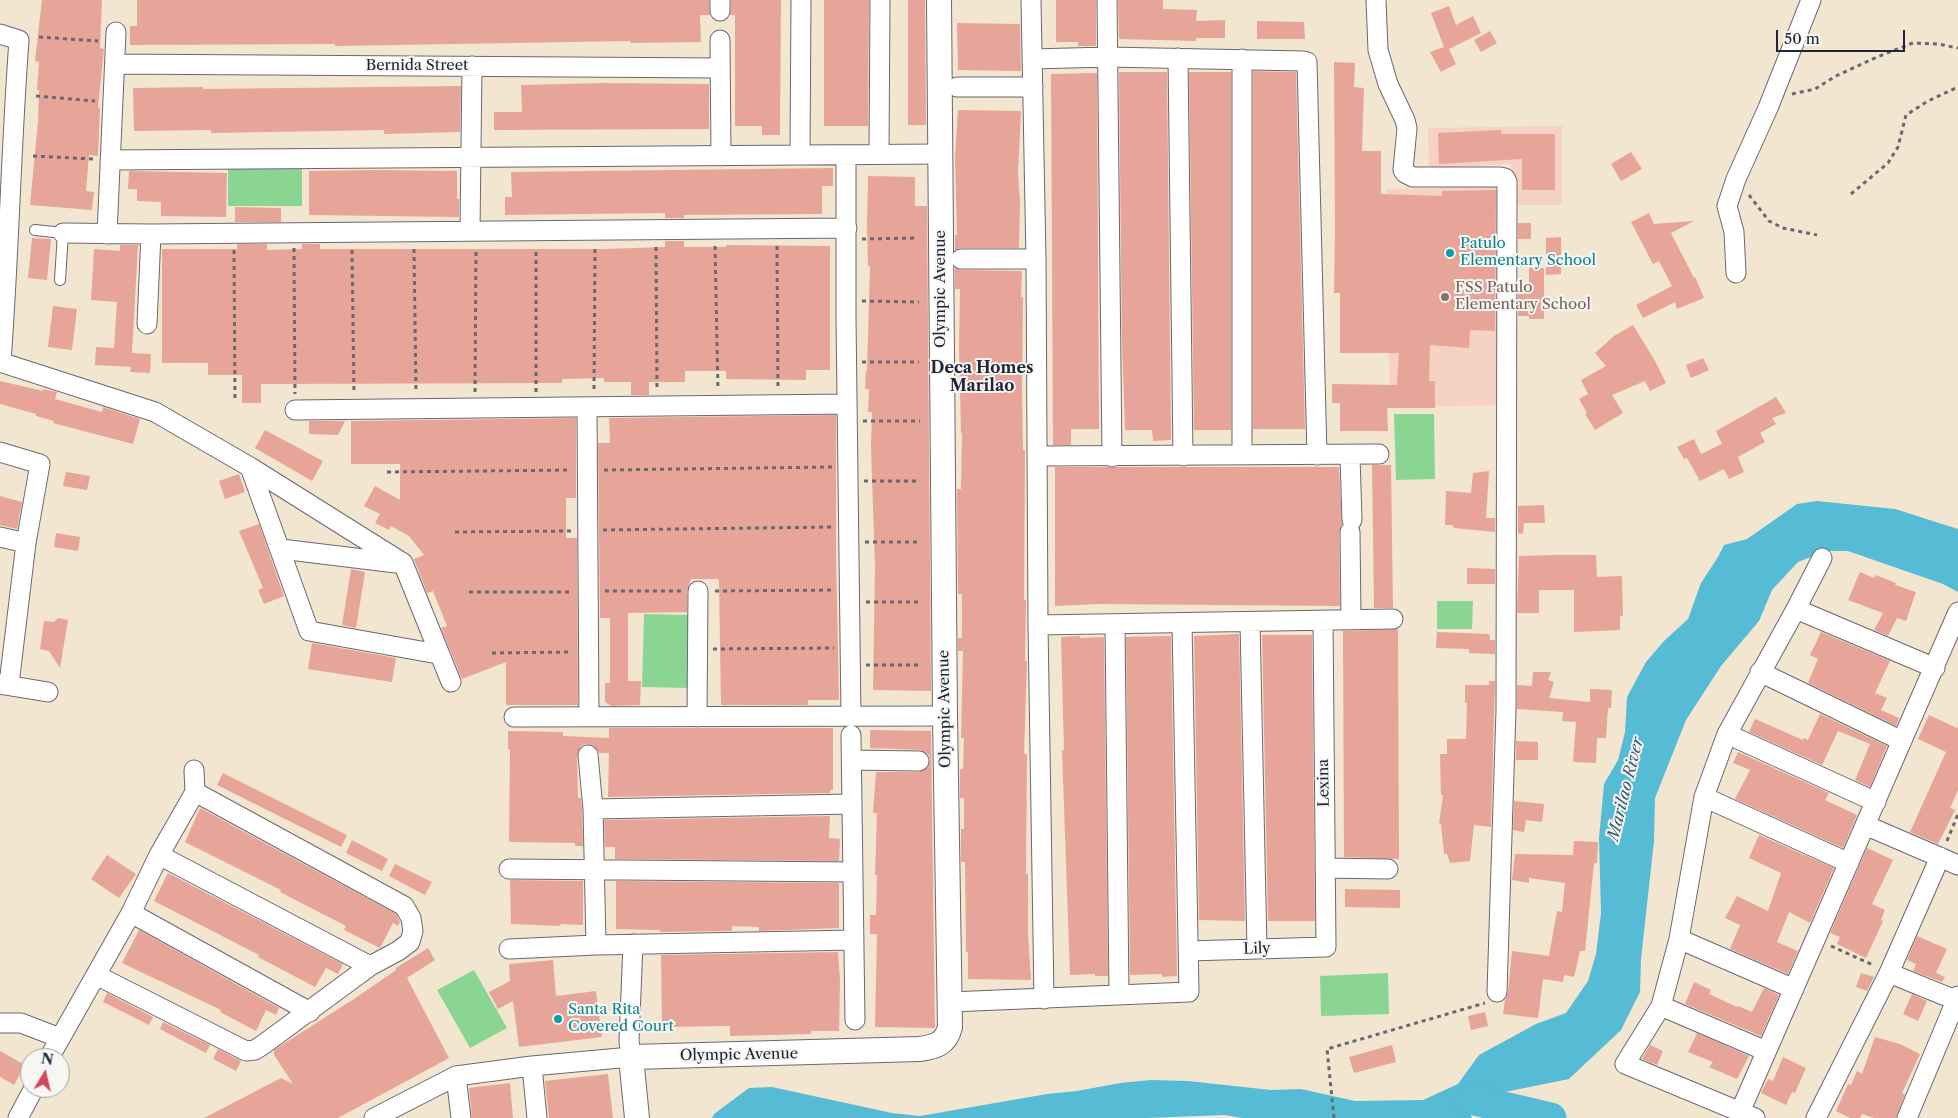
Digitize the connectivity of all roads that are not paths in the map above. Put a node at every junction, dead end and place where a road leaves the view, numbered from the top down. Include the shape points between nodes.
1 (801, 0) edge
2 (880, 0) edge
3 (939, 0) edge
4 (1031, 0) edge
5 (1107, 0) edge
6 (1376, 0) edge
7 (1811, 0) edge
8 (0, 34) edge
9 (116, 37) road end
10 (720, 40) dead end
11 (1108, 57) junction
12 (1178, 58) junction
13 (1032, 59) junction
14 (1242, 59) junction
15 (114, 64) junction
16 (472, 66) junction
17 (720, 68) junction
18 (957, 87) dead end
19 (1033, 87) junction
20 (7, 117) edge
21 (878, 154) junction
22 (940, 154) junction
23 (800, 155) junction
24 (846, 155) junction
25 (721, 156) junction
26 (470, 157) junction
27 (110, 160) junction
28 (6, 200) edge
29 (35, 230) dead end
30 (473, 231) junction
31 (64, 233) junction
32 (107, 234) junction
33 (151, 234) junction
34 (847, 234) junction
35 (961, 259) dead end
36 (1036, 259) junction
37 (1736, 274) dead end
38 (4, 276) edge
39 (60, 280) dead end
40 (148, 324) dead end
41 (0, 362) edge
42 (590, 407) junction
43 (295, 410) road end
44 (847, 413) junction
45 (0, 452) edge
46 (1242, 454) junction
47 (1379, 454) dead end
48 (1037, 456) junction
49 (1183, 456) junction
50 (1316, 456) junction
51 (1350, 456) junction
52 (1112, 457) junction
53 (250, 467) junction
54 (0, 537) edge
55 (26, 543) junction
56 (281, 549) junction
57 (1822, 558) dead end
58 (403, 564) junction
59 (698, 591) road end
60 (1796, 610) junction
61 (1958, 612) edge
62 (1393, 619) dead end
63 (1323, 620) junction
64 (1351, 620) junction
65 (1250, 622) junction
66 (1182, 623) junction
67 (1115, 624) junction
68 (1038, 625) junction
69 (438, 654) junction
70 (1935, 668) junction
71 (1760, 672) junction
72 (451, 682) dead end
73 (4, 684) edge
74 (48, 692) dead end
75 (698, 716) junction
76 (851, 716) junction
77 (945, 716) junction
78 (514, 717) dead end
79 (590, 717) junction
80 (1727, 734) junction
81 (851, 735) dead end
82 (1902, 741) junction
83 (588, 755) dead end
84 (852, 760) junction
85 (919, 761) dead end
86 (194, 770) dead end
87 (195, 792) junction
88 (1704, 797) junction
89 (1876, 802) junction
90 (852, 804) junction
91 (593, 809) junction
92 (1866, 825) junction
93 (159, 855) junction
94 (1940, 857) junction
95 (1849, 863) junction
96 (1958, 865) edge
97 (1325, 868) junction
98 (509, 869) dead end
99 (1388, 869) dead end
100 (594, 870) junction
101 (853, 872) junction
102 (131, 913) junction
103 (1680, 939) junction
104 (854, 940) junction
105 (633, 944) junction
106 (596, 945) junction
107 (1326, 947) joint
108 (509, 949) dead end
109 (1258, 949) junction
110 (1188, 951) junction
111 (370, 966) junction
112 (1889, 973) junction
113 (96, 975) junction
114 (1794, 989) junction
115 (1497, 992) road end
116 (1119, 996) junction
117 (1044, 999) junction
118 (1957, 999) edge
119 (950, 1002) junction
120 (1661, 1006) junction
121 (310, 1012) junction
122 (855, 1020) dead end
123 (0, 1023) edge
124 (60, 1038) junction
125 (54, 1048) edge
126 (1766, 1051) junction
127 (631, 1057) junction
128 (532, 1066) junction
129 (456, 1076) junction
130 (29, 1098) edge
131 (394, 1112) edge
132 (1747, 1115) edge
133 (18, 1118) edge
134 (374, 1118) edge
135 (461, 1118) edge
136 (537, 1118) edge
137 (637, 1118) edge
138 (1816, 1118) edge
139 (1907, 1118) edge

1 - 23 street
2 - 21 street
3 - 22 street, Olympic Avenue
4 - 13 street
5 - 11 street
6 - 115 street via 1378,50 1388,84 1405,120 1405,173 1413,177 1500,177 1507,182 1506,701
7 - 37 street via 1727,206 1734,232
8 - 20 street via 19,40
9 - 15 street
10 - 17 street
11 - 12 street
11 - 13 street
11 - 52 street
12 - 14 street
12 - 49 street
13 - 19 street
14 - 46 street
14 - 50 street via 1303,61 1308,64
15 - 16 street, Bernida Street
15 - 27 street
16 - 17 street, Bernida Street
16 - 26 street
17 - 25 street
18 - 19 street
19 - 36 street
20 - 28 street
21 - 22 street
21 - 24 street
22 - 77 street, Olympic Avenue
23 - 24 street
23 - 25 street
24 - 34 street
25 - 26 street
26 - 27 street
26 - 30 street
27 - 32 street
28 - 38 street
29 - 31 lane
30 - 33 street
30 - 34 street via 777,228
31 - 32 street
31 - 39 lane
32 - 33 street
33 - 40 street
34 - 44 street
35 - 36 street
36 - 48 street
38 - 41 street
41 - 53 street via 155,412
42 - 43 street
42 - 44 street via 778,405
42 - 79 street
44 - 76 street
45 - 55 street via 40,464
46 - 49 street
46 - 50 street
47 - 51 street
48 - 52 street
48 - 68 street
49 - 52 street
50 - 51 street
51 - 64 street
53 - 56 street
53 - 58 street
54 - 55 street
55 - 73 street
56 - 58 street
56 - 69 street via 309,630
57 - 60 street
58 - 69 street
59 - 75 street
60 - 70 street
60 - 71 street
61 - 70 street
62 - 64 street
63 - 64 street
63 - 65 street
63 - 97 street, Lexina
65 - 66 street
65 - 109 street
66 - 67 street
66 - 110 street
67 - 68 street
67 - 116 street
68 - 117 street
69 - 72 street
70 - 82 street
71 - 80 street
71 - 82 street
73 - 74 street
75 - 76 street
75 - 79 street
76 - 77 street
77 - 119 street, Olympic Avenue
78 - 79 street
80 - 88 street
80 - 89 street
81 - 84 street
82 - 89 street
83 - 91 street
84 - 85 street
84 - 90 street
86 - 87 street
87 - 93 street
87 - 111 street via 404,906 412,918 410,942
88 - 95 street
88 - 103 street
89 - 92 street
90 - 91 street
90 - 101 street
91 - 100 street
92 - 94 street
92 - 95 street
93 - 102 street
93 - 111 street
94 - 96 street
94 - 112 street
95 - 114 street
97 - 99 street
97 - 107 street, Lexina
98 - 100 street
100 - 101 street
100 - 106 street
101 - 104 street
102 - 113 street
102 - 121 street
103 - 114 street
103 - 120 street
104 - 105 street
104 - 122 street
105 - 106 street
105 - 127 street
106 - 108 street
107 - 109 street, Lily
109 - 110 street, Lily
110 - 116 street via 1189,992
111 - 121 street
112 - 118 street
112 - 138 street
113 - 121 street via 246,1051 255,1050
113 - 124 street
114 - 126 street
116 - 117 street
117 - 119 street
118 - 139 street
119 - 127 street, Olympic Avenue via 948,1035 931,1048
120 - 126 street
120 - 132 street via 1624,1064
123 - 124 street via 21,1023
124 - 125 street
126 - 132 street
127 - 128 street
127 - 137 street
128 - 129 street
128 - 136 street
129 - 131 street
129 - 135 street
130 - 133 street
131 - 134 street

